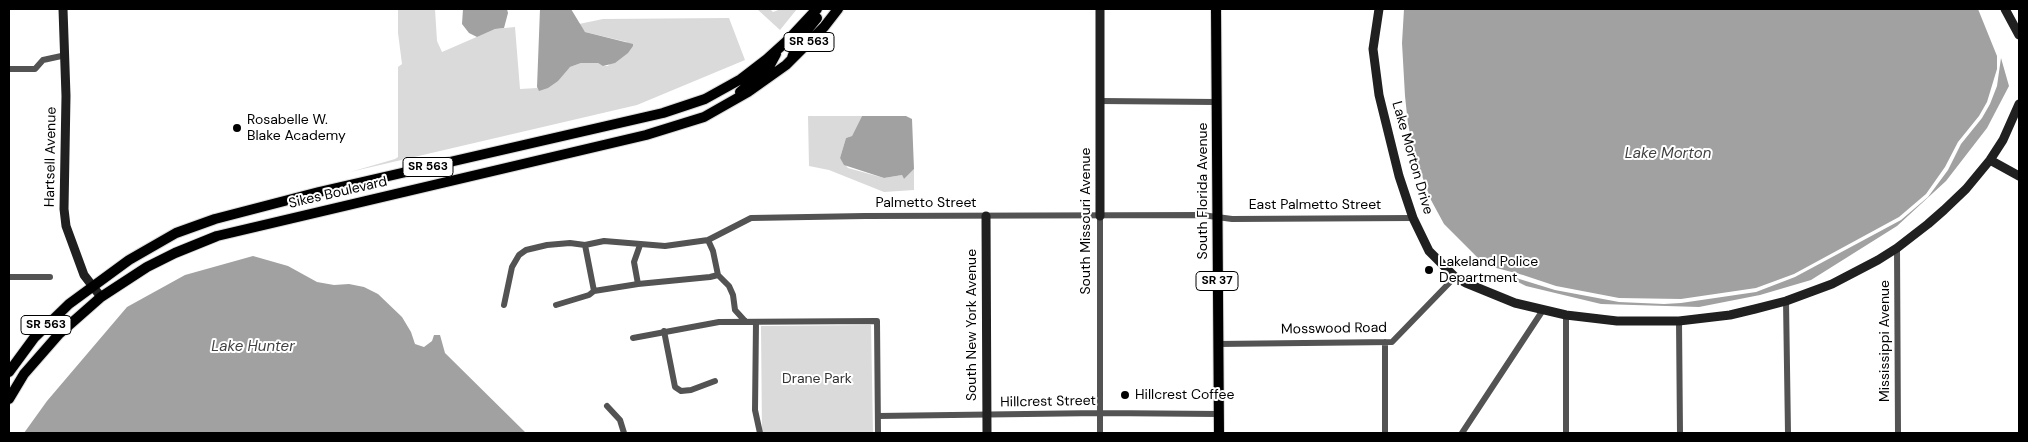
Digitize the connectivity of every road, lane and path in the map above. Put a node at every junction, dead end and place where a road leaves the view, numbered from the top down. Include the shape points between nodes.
1 (63, 9) edge
2 (818, 9) edge
3 (823, 9) edge
4 (838, 9) edge
5 (1100, 9) edge
6 (1216, 9) edge
7 (1379, 9) edge
8 (2005, 9) edge
9 (2019, 35) edge
10 (778, 49) junction
11 (66, 55) junction
12 (791, 61) junction
13 (9, 69) edge
14 (1100, 101) junction
15 (731, 102) junction
16 (1216, 102) junction
17 (2019, 104) edge
18 (1990, 160) junction
19 (2019, 176) edge
20 (986, 216) junction
21 (1100, 216) junction
22 (1217, 218) junction
23 (1413, 218) junction
24 (708, 240) junction
25 (586, 245) junction
26 (640, 245) junction
27 (1897, 248) junction
28 (718, 275) junction
29 (9, 277) edge
30 (50, 277) dead end
31 (1455, 277) junction
32 (638, 284) junction
33 (92, 286) junction
34 (594, 291) junction
35 (101, 297) junction
36 (1786, 301) junction
37 (504, 305) dead end
38 (556, 305) dead end
39 (1543, 310) junction
40 (1566, 315) junction
41 (744, 321) junction
42 (1679, 321) junction
43 (756, 322) junction
44 (664, 332) junction
45 (633, 338) dead end
46 (1385, 342) junction
47 (1217, 344) junction
48 (9, 372) edge
49 (715, 381) dead end
50 (9, 399) edge
51 (607, 406) dead end
52 (1100, 413) junction
53 (1218, 414) junction
54 (987, 415) junction
55 (878, 416) junction
56 (624, 433) edge
57 (760, 433) edge
58 (878, 433) edge
59 (988, 433) edge
60 (1100, 433) edge
61 (1219, 433) edge
62 (1385, 433) edge
63 (1462, 433) edge
64 (1566, 433) edge
65 (1680, 433) edge
66 (1788, 433) edge
67 (1898, 433) edge

1 - 11 street, Hartsell Avenue
2 - 10 main road, Sikes Boulevard / SR 563
3 - 12 main road via 798,41
4 - 12 main road, Sikes Boulevard / SR 563
5 - 14 street, South Missouri Avenue
6 - 16 main road, South Florida Avenue / SR 37
7 - 23 street, Lake Morton Drive via 1373,49 1374,67
8 - 9 street
10 - 15 main road via 769,67
10 - 33 main road, Sikes Boulevard / SR 563 via 741,80 705,100 663,113 215,219 176,233
11 - 13 street via 43,60 35,69
11 - 33 street, Hartsell Avenue via 64,209 66,226 81,268
12 - 15 main road, Sikes Boulevard / SR 563
14 - 16 street
14 - 21 street, South Missouri Avenue
15 - 35 main road, Sikes Boulevard / SR 563 via 704,117 646,135 217,236 147,267
16 - 22 main road, South Florida Avenue / SR 37
17 - 18 street, Lake Morton Drive
18 - 19 street
18 - 27 street, Lake Morton Drive via 1944,210
20 - 21 street, Palmetto Street
20 - 24 street, Palmetto Street via 751,218
20 - 54 street, South New York Avenue
21 - 22 street, Palmetto Street via 1202,215
21 - 52 street, South Missouri Avenue
22 - 23 street, East Palmetto Street
22 - 47 main road, South Florida Avenue / SR 37
23 - 31 street, Lake Morton Drive via 1429,251
24 - 26 street via 664,246
24 - 28 street
25 - 26 street via 604,241
25 - 34 street
25 - 37 street via 547,245 523,252 512,267
26 - 32 street via 634,262
27 - 36 street, Lake Morton Drive via 1832,284
27 - 67 street, Mississippi Avenue
28 - 32 street
28 - 41 street via 729,286 734,295 735,310
29 - 30 street
31 - 39 street, Lake Morton Drive via 1486,292
31 - 46 street, Mosswood Road via 1392,342
32 - 34 street
33 - 35 street, Hartsell Avenue
33 - 48 main road, Sikes Boulevard / SR 563 via 68,304 34,338
34 - 38 street
35 - 50 main road, Sikes Boulevard / SR 563 via 59,334 24,374
36 - 42 street, Lake Morton Drive via 1730,315
36 - 66 street
39 - 40 street, Lake Morton Drive
39 - 63 street
40 - 42 street, Lake Morton Drive via 1617,321
40 - 64 street
41 - 43 street
41 - 44 street via 712,322
42 - 65 street
43 - 55 street via 877,321
43 - 57 street via 756,410
44 - 45 street
44 - 49 street via 675,387 681,391 692,390
46 - 47 street, Mosswood Road
46 - 62 street
47 - 53 main road, South Florida Avenue / SR 37
51 - 56 street via 620,420
52 - 53 street, Hillcrest Street
52 - 54 street, Hillcrest Street
52 - 60 street, South Missouri Avenue
53 - 61 main road, South Florida Avenue / SR 37
54 - 55 street, Hillcrest Street
54 - 59 street, South New York Avenue
55 - 58 street

